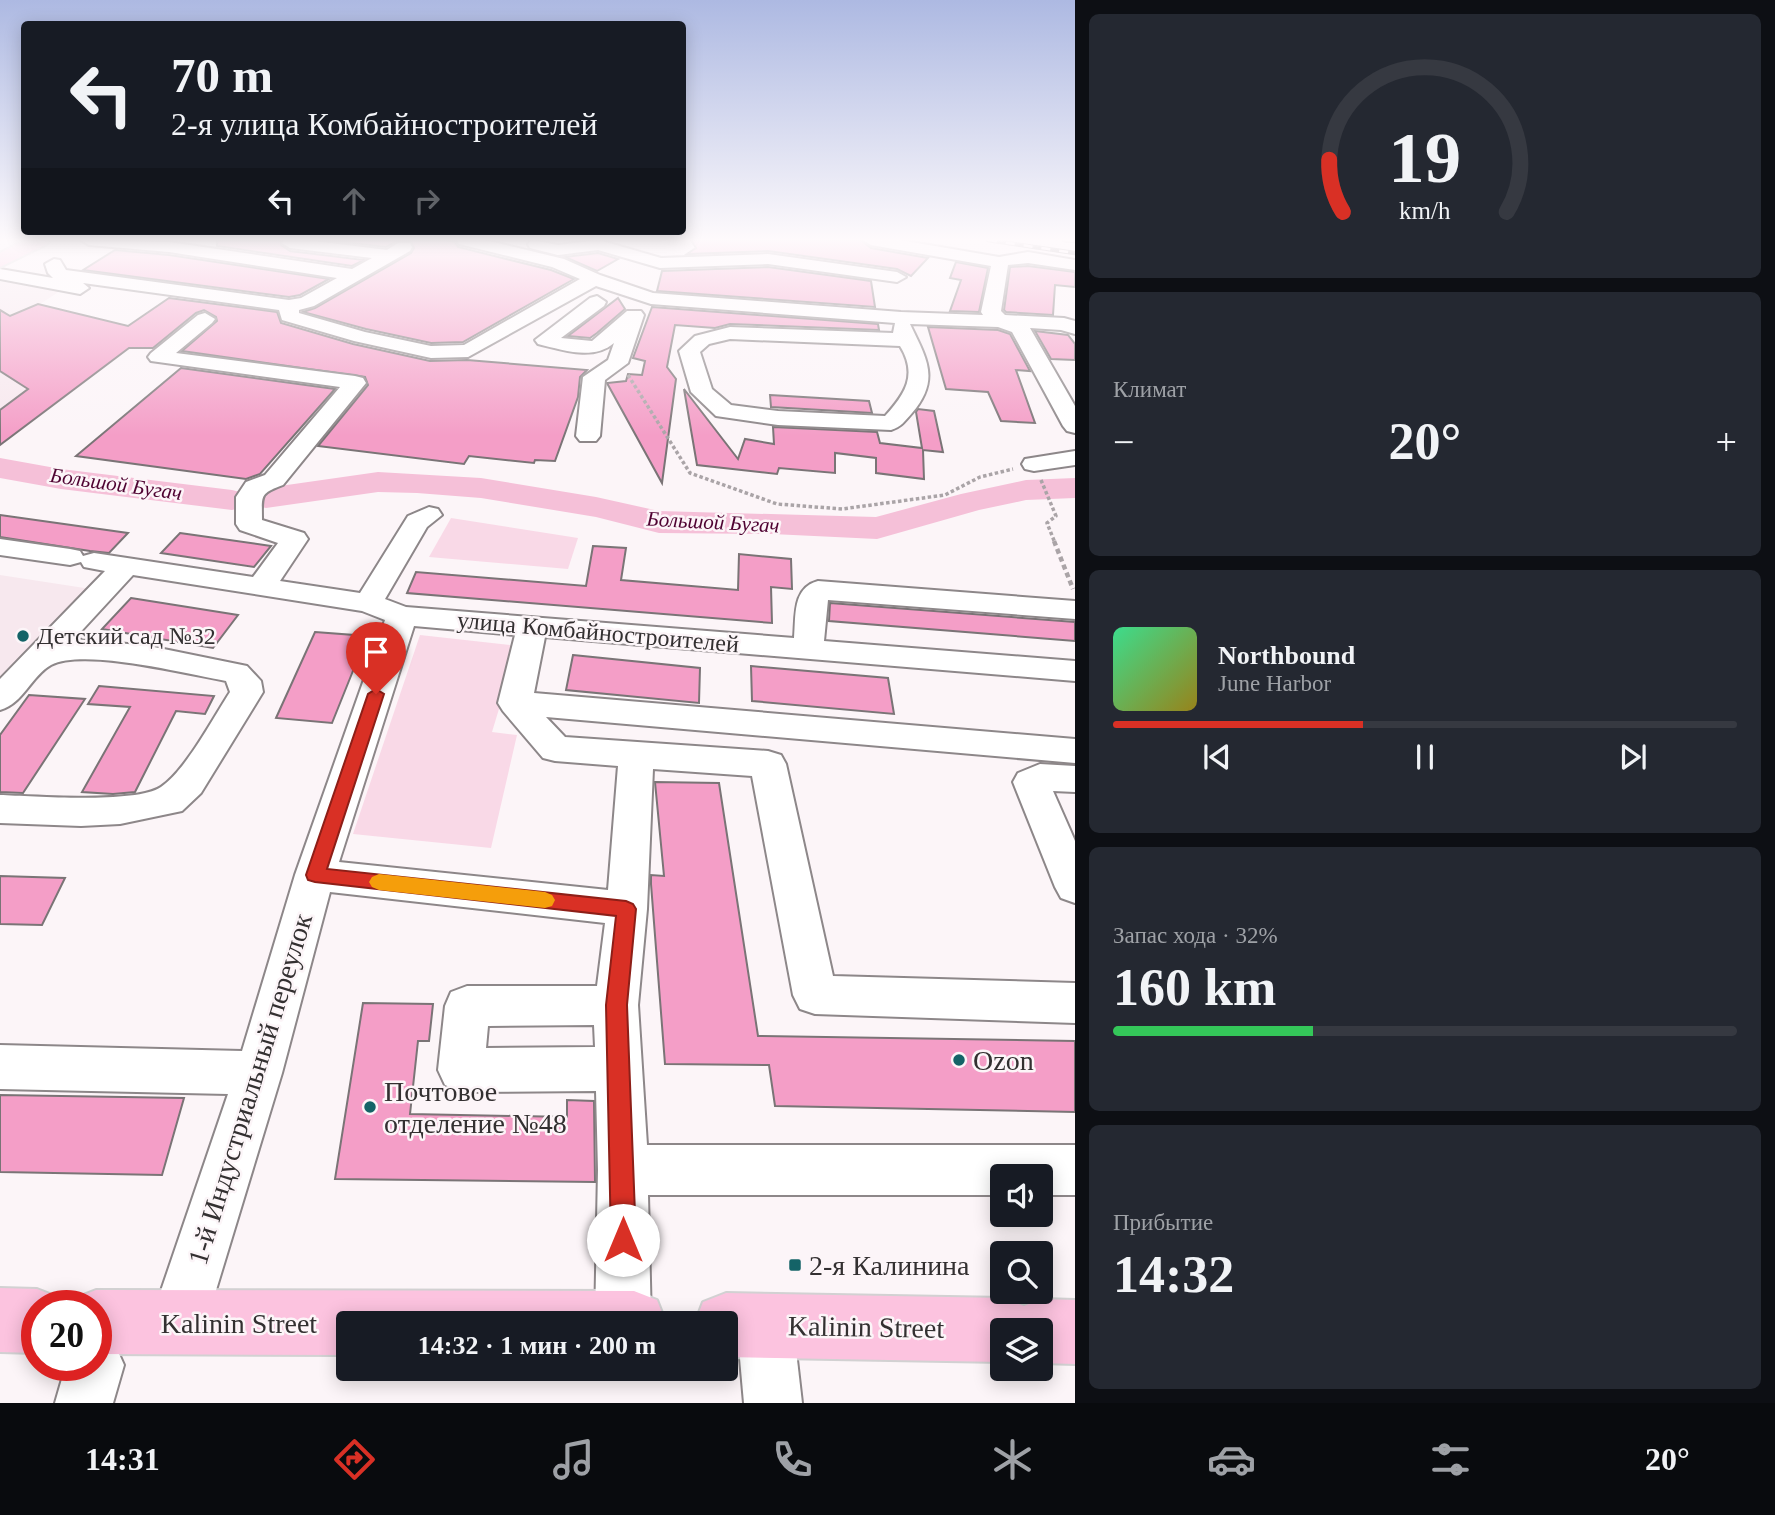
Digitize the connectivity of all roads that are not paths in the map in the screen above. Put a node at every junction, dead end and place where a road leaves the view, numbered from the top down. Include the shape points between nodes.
1 (233, 305) edge
2 (285, 305) edge
3 (548, 305) edge
4 (592, 305) edge
5 (634, 305) edge
6 (635, 305) edge
7 (744, 305) edge
8 (992, 305) edge
9 (289, 306) joint
10 (901, 318) junction
11 (205, 319) dead end
12 (1000, 321) junction
13 (1075, 328) edge
14 (904, 340) junction
15 (352, 353) dead end
16 (1075, 426) edge
17 (588, 436) dead end
18 (1075, 458) edge
19 (1037, 471) road end
20 (429, 515) dead end
21 (0, 547) edge
22 (126, 566) junction
23 (260, 588) junction
24 (385, 609) junction
25 (1075, 610) edge
26 (532, 626) junction
27 (808, 649) junction
28 (38, 659) junction
29 (1075, 671) edge
30 (0, 699) edge
31 (515, 703) junction
32 (1075, 751) edge
33 (636, 755) junction
34 (1075, 779) edge
35 (0, 809) edge
36 (315, 875) junction
37 (1075, 887) edge
38 (626, 909) junction
39 (1075, 1003) edge
40 (616, 1005) junction
41 (0, 1067) edge
42 (620, 1069) junction
43 (259, 1073) junction
44 (623, 1170) junction
45 (1075, 1170) edge
46 (623, 1311) edge
47 (0, 1320) edge
48 (21, 1321) edge
49 (177, 1323) junction
50 (336, 1323) edge
51 (746, 1325) edge
52 (990, 1330) edge
53 (1053, 1331) edge
54 (1075, 1332) edge
55 (112, 1339) edge
56 (90, 1381) edge
57 (85, 1403) edge
58 (773, 1403) edge

1 - 15 street via 274,312 275,321
2 - 9 street
3 - 9 street via 468,351 431,352 289,316
4 - 5 street via 545,340 597,347
6 - 17 street via 617,363 594,377
7 - 10 street
8 - 12 street via 991,312
10 - 12 street
10 - 14 street
11 - 23 street via 158,357 355,383 274,480 255,487 249,497 249,524 294,540
12 - 13 street
12 - 16 street via 1020,328
14 - 14 street via 730,333 702,340 689,351 702,392 724,411 891,423 915,397 921,382 911,344
18 - 19 street
20 - 24 street, 1-й Индустриальный переулок via 417,522
21 - 22 street, улица Комбайностроителей
22 - 23 street, улица Комбайностроителей
22 - 28 street
23 - 24 street, улица Комбайностроителей
24 - 26 street, улица Комбайностроителей
24 - 36 street, 1-й Индустриальный переулок
25 - 27 lane via 818,590
26 - 27 street, улица Комбайностроителей
26 - 31 street
27 - 29 street, улица Комбайностроителей
28 - 30 street
28 - 35 street via 68,648 149,656 236,673 245,681 247,692 188,784 169,801 107,811
31 - 32 street
31 - 33 street via 555,748
33 - 38 street
33 - 39 street via 768,764 815,995
34 - 37 street via 1040,777 1031,782
36 - 38 street
36 - 43 street, 1-й Индустриальный переулок
38 - 40 street
40 - 42 street
40 - 42 street via 467,1006 461,1070
41 - 43 street
42 - 44 street
43 - 49 street, 1-й Индустриальный переулок
44 - 45 street
44 - 46 street
47 - 48 main road
49 - 50 main road, Kalinin Street
49 - 55 main road, Kalinin Street
51 - 52 main road, Kalinin Street
51 - 58 street
53 - 54 main road
56 - 57 street

